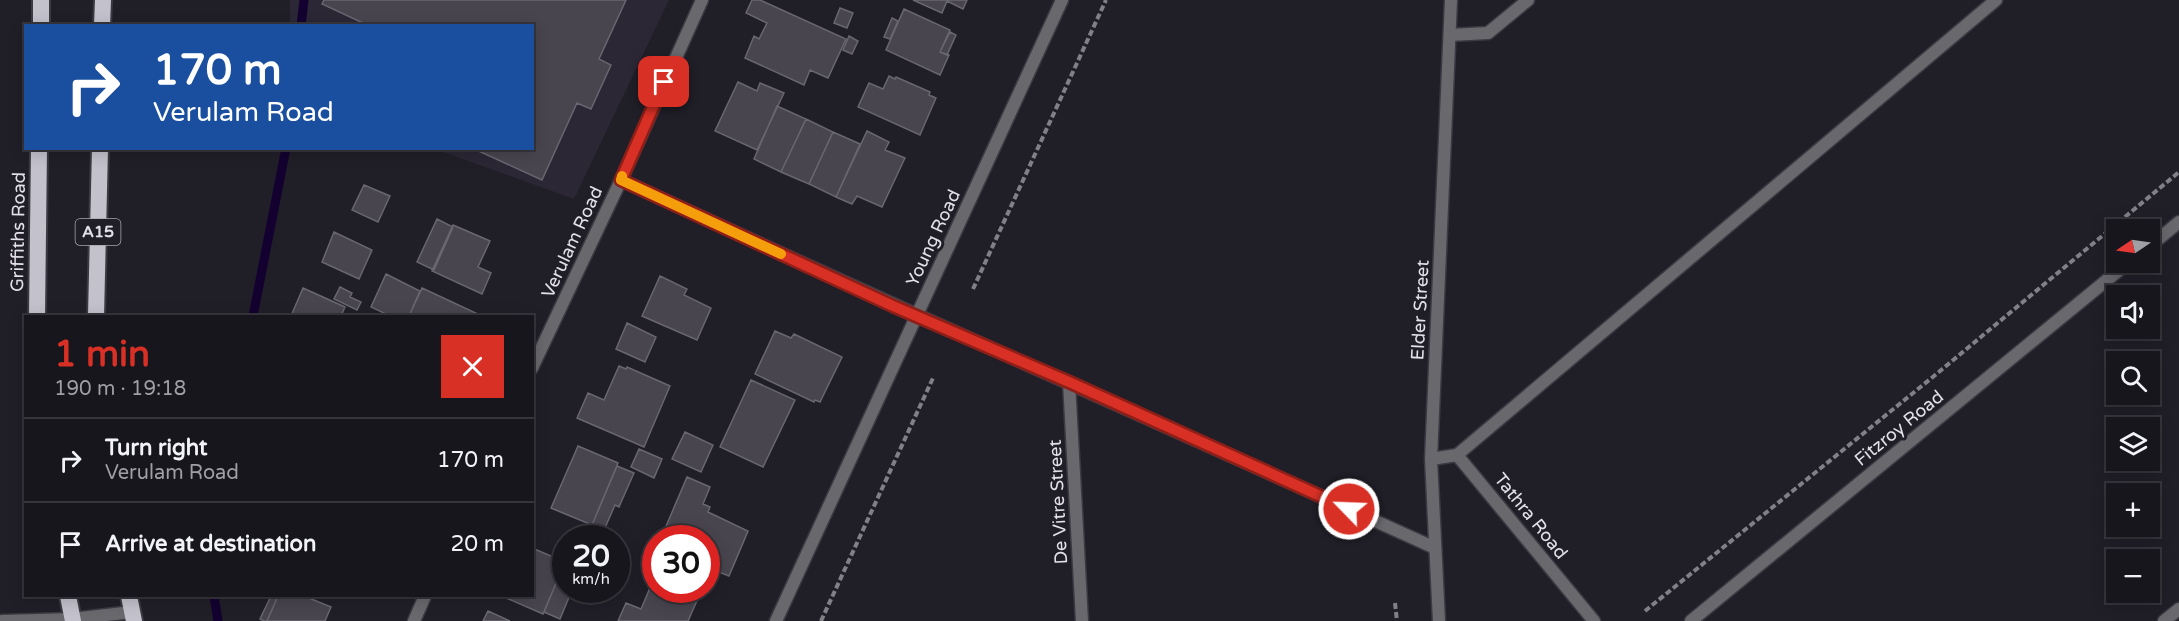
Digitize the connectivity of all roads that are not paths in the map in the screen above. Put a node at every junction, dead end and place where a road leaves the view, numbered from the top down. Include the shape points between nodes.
1 (41, 0) edge
2 (103, 0) edge
3 (702, 0) edge
4 (1062, 0) edge
5 (1451, 0) edge
6 (1528, 0) edge
7 (1996, 0) edge
8 (41, 24) edge
9 (102, 24) edge
10 (1450, 35) junction
11 (39, 150) edge
12 (99, 150) edge
13 (621, 180) junction
14 (2179, 222) edge
15 (2160, 238) edge
16 (2116, 273) edge
17 (36, 315) edge
18 (96, 315) edge
19 (916, 316) junction
20 (534, 364) edge
21 (1069, 382) junction
22 (1458, 455) junction
23 (1431, 459) junction
24 (1435, 548) junction
25 (68, 597) edge
26 (426, 597) edge
27 (2179, 609) edge
28 (132, 610) edge
29 (72, 620) edge
30 (2, 621) edge
31 (414, 621) edge
32 (776, 621) edge
33 (1082, 621) edge
34 (1439, 621) edge
35 (1594, 621) edge
36 (1691, 621) edge
37 (2164, 621) edge

1 - 8 highway
2 - 9 highway
3 - 13 street, Verulam Road
4 - 19 street, Young Road
5 - 10 street, Elder Street
6 - 10 street via 1488,33
7 - 22 street
10 - 23 street, Elder Street
11 - 17 highway, Griffiths Road
12 - 18 highway, A15
13 - 19 street
13 - 20 street, Verulam Road
14 - 15 street
16 - 36 street, Fitzroy Road
19 - 21 street
19 - 32 street, Young Road
21 - 24 street
21 - 33 street, De Vitre Street
22 - 23 street
22 - 35 street, Tathra Road
23 - 24 street, Elder Street
24 - 34 street, Elder Street
25 - 29 highway
26 - 31 street
27 - 37 street
28 - 29 street
29 - 30 street

